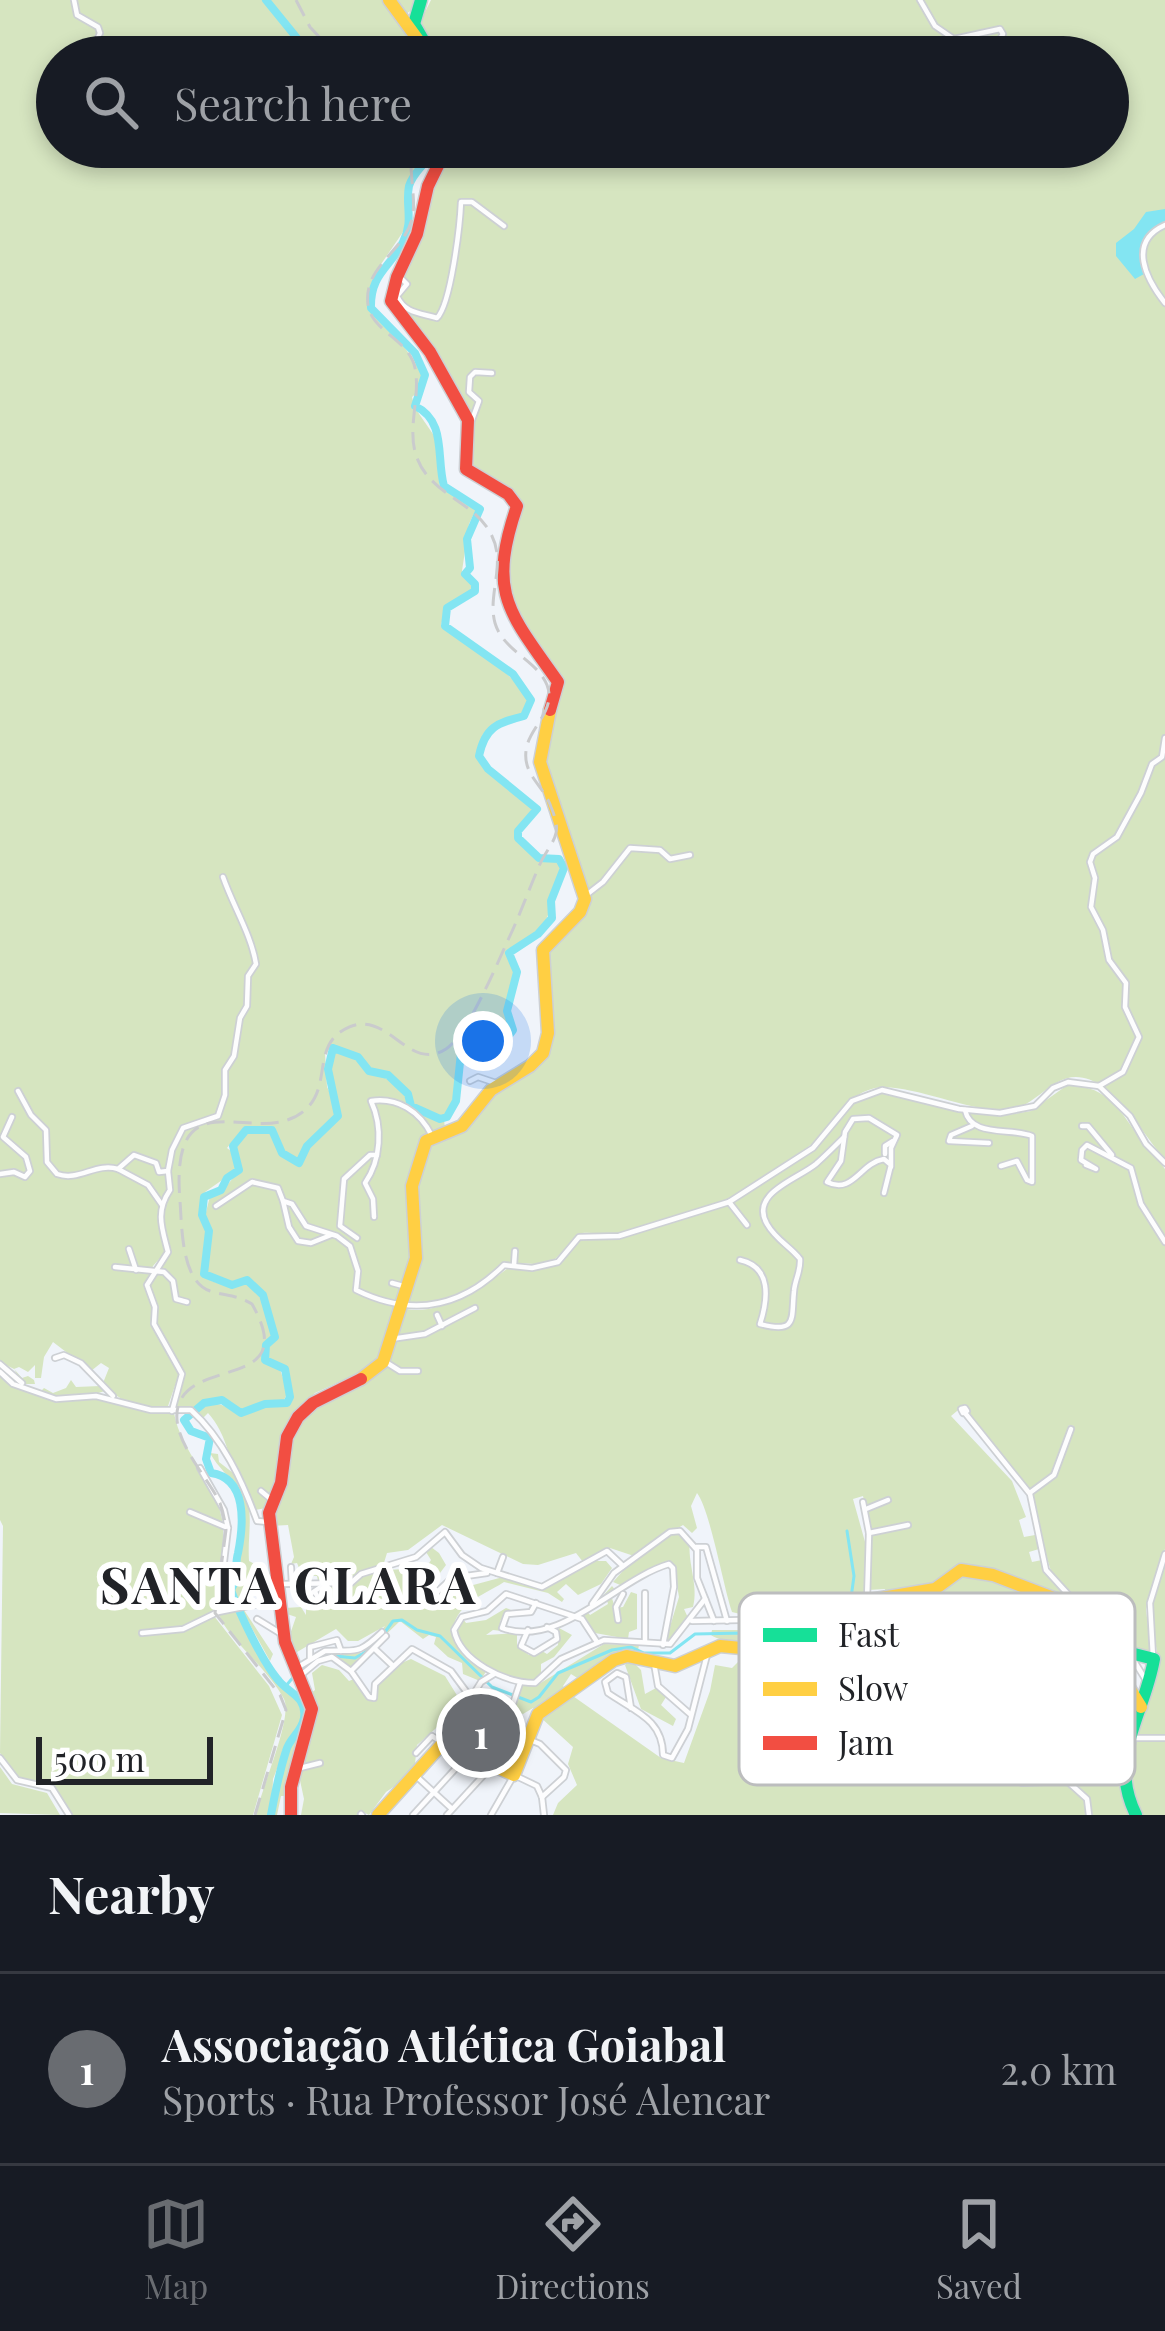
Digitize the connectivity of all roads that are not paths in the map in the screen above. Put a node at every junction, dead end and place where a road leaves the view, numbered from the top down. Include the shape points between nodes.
1 (74, 0) edge
2 (388, 0) edge
3 (421, 0) edge
4 (920, 0) edge
5 (99, 36) edge
6 (416, 36) edge
7 (421, 36) edge
8 (950, 36) edge
9 (972, 36) edge
10 (1001, 36) edge
11 (437, 168) edge
12 (1165, 225) edge
13 (504, 226) dead end
14 (398, 275) junction
15 (1165, 303) edge
16 (492, 373) dead end
17 (469, 425) junction
18 (1165, 738) edge
19 (690, 855) dead end
20 (223, 877) dead end
21 (586, 890) junction
22 (470, 1081) dead end
23 (499, 1084) junction
24 (1100, 1086) junction
25 (18, 1091) dead end
26 (965, 1110) junction
27 (12, 1118) dead end
28 (972, 1126) junction
29 (1082, 1126) dead end
30 (432, 1136) junction
31 (844, 1138) junction
32 (897, 1138) junction
33 (989, 1143) dead end
34 (885, 1154) dead end
35 (377, 1155) junction
36 (1116, 1159) junction
37 (1165, 1163) edge
38 (1086, 1165) dead end
39 (891, 1166) junction
40 (1001, 1166) dead end
41 (118, 1169) junction
42 (168, 1171) junction
43 (0, 1174) edge
44 (758, 1184) junction
45 (884, 1192) dead end
46 (283, 1201) junction
47 (729, 1202) junction
48 (765, 1204) junction
49 (162, 1205) junction
50 (216, 1206) dead end
51 (374, 1217) dead end
52 (747, 1225) dead end
53 (335, 1235) junction
54 (357, 1238) dead end
55 (1165, 1242) edge
56 (130, 1249) dead end
57 (515, 1251) dead end
58 (740, 1261) dead end
59 (514, 1265) junction
60 (115, 1267) dead end
61 (136, 1270) junction
62 (155, 1270) junction
63 (392, 1283) dead end
64 (407, 1287) junction
65 (187, 1301) dead end
66 (401, 1306) junction
67 (475, 1308) dead end
68 (437, 1315) dead end
69 (442, 1326) junction
70 (391, 1340) junction
71 (55, 1358) dead end
72 (384, 1361) junction
73 (0, 1368) edge
74 (418, 1371) dead end
75 (89, 1375) junction
76 (81, 1378) dead end
77 (117, 1400) junction
78 (172, 1411) junction
79 (965, 1413) dead end
80 (1071, 1429) dead end
81 (200, 1468) dead end
82 (261, 1491) dead end
83 (1030, 1493) junction
84 (888, 1500) dead end
85 (274, 1501) junction
86 (190, 1512) dead end
87 (268, 1522) junction
88 (908, 1525) dead end
89 (228, 1528) junction
90 (869, 1533) junction
91 (700, 1543) junction
92 (1041, 1549) junction
93 (1032, 1551) dead end
94 (1165, 1554) edge
95 (503, 1556) dead end
96 (623, 1566) junction
97 (291, 1567) dead end
98 (483, 1571) junction
99 (495, 1573) junction
100 (327, 1583) junction
101 (276, 1584) junction
102 (296, 1584) junction
103 (255, 1589) dead end
104 (626, 1589) junction
105 (315, 1592) junction
106 (437, 1592) dead end
107 (645, 1592) dead end
108 (869, 1593) edge
109 (917, 1593) edge
110 (1037, 1593) edge
111 (1066, 1593) edge
112 (705, 1599) junction
113 (278, 1600) junction
114 (536, 1603) junction
115 (592, 1604) junction
116 (322, 1605) dead end
117 (218, 1612) junction
118 (577, 1617) junction
119 (257, 1619) dead end
120 (618, 1620) dead end
121 (739, 1620) edge
122 (690, 1621) junction
123 (727, 1621) junction
124 (714, 1622) junction
125 (545, 1627) junction
126 (505, 1630) junction
127 (142, 1633) dead end
128 (520, 1634) junction
129 (283, 1635) junction
130 (494, 1635) dead end
131 (645, 1641) junction
132 (597, 1642) junction
133 (663, 1645) junction
134 (374, 1648) junction
135 (739, 1648) edge
136 (709, 1649) junction
137 (341, 1651) junction
138 (1135, 1653) edge
139 (1154, 1657) junction
140 (310, 1659) junction
141 (1135, 1662) edge
142 (654, 1663) junction
143 (392, 1666) junction
144 (350, 1671) junction
145 (297, 1673) junction
146 (494, 1674) junction
147 (518, 1682) junction
148 (1149, 1685) junction
149 (472, 1696) junction
150 (1135, 1697) edge
151 (1141, 1707) junction
152 (498, 1708) dead end
153 (632, 1708) junction
154 (692, 1716) junction
155 (1135, 1720) edge
156 (504, 1729) junction
157 (528, 1737) junction
158 (1165, 1738) edge
159 (1135, 1739) edge
160 (443, 1743) junction
161 (416, 1753) dead end
162 (468, 1755) junction
163 (0, 1758) edge
164 (320, 1763) dead end
165 (492, 1766) junction
166 (296, 1768) junction
167 (514, 1774) junction
168 (415, 1775) junction
169 (1071, 1785) edge
170 (1127, 1785) edge
171 (433, 1792) junction
172 (542, 1797) junction
173 (449, 1812) edge
174 (69, 1815) edge
175 (290, 1815) edge
176 (378, 1815) edge
177 (413, 1815) edge
178 (491, 1815) edge
179 (544, 1815) edge
180 (1089, 1815) edge
181 (1136, 1815) edge

1 - 5 street via 77,15
2 - 6 main road
3 - 7 main road via 414,24
4 - 8 street
9 - 10 street via 1000,29
11 - 14 main road
12 - 15 street via 1142,255
13 - 14 street via 461,202 447,307 437,318 403,306 398,296 407,284
14 - 17 main road via 392,304 448,373
16 - 17 street via 470,377 469,392 479,401
17 - 21 main road via 466,469 517,506 505,541 504,598 557,679 540,763
18 - 24 street via 1124,826 1090,862 1091,907 1124,979 1125,1007 1139,1037 1124,1072
19 - 21 street via 670,859 660,850 630,848
20 - 42 street via 256,964 218,1116 184,1128
21 - 23 main road via 580,912 543,950 543,1053
22 - 23 street
23 - 30 main road via 462,1126
24 - 26 street via 1059,1084 1035,1106 1009,1112
24 - 37 street
25 - 41 street via 46,1130 47,1162 57,1174
26 - 28 street
26 - 44 street via 896,1091 870,1093 848,1105 813,1148
27 - 43 street via 3,1136 30,1171
28 - 33 street via 950,1141
28 - 40 street via 1032,1136 1032,1182 1017,1161
29 - 36 street
30 - 35 street via 407,1106 374,1099
30 - 64 main road via 412,1186 417,1246
31 - 32 street via 862,1116
31 - 39 street via 830,1185 848,1185 878,1159
31 - 48 street
32 - 34 street
32 - 39 street
35 - 51 street via 364,1184
35 - 54 street via 344,1179 340,1226
36 - 38 street via 1085,1146
36 - 55 street via 1131,1168
39 - 45 street
41 - 42 street via 134,1155
41 - 49 street via 146,1184
42 - 49 street
44 - 47 street
44 - 48 street
46 - 50 street via 278,1189 256,1181
46 - 53 street via 306,1226
46 - 53 street via 298,1241
47 - 52 street
47 - 59 street via 620,1236 579,1237 555,1264
48 - 58 street via 767,1224 802,1264 789,1323 760,1324 764,1275
49 - 62 street via 168,1252
53 - 66 street via 354,1257 356,1290
56 - 61 street
57 - 59 street
59 - 66 street via 429,1307
60 - 61 street
61 - 62 street
62 - 65 street via 173,1281 177,1300
62 - 78 street via 147,1286 154,1324 182,1374
63 - 64 street
64 - 66 main road
66 - 70 main road
67 - 69 street
68 - 69 street
69 - 70 street
70 - 72 main road
71 - 75 street via 71,1357
72 - 74 street
72 - 85 main road via 298,1417
73 - 77 street via 14,1384 56,1399
75 - 76 street
75 - 77 street
77 - 78 street
78 - 87 street via 196,1414 219,1437 256,1519
79 - 83 street
80 - 83 street via 1054,1475
81 - 89 street
82 - 85 street
83 - 92 street
84 - 90 street via 864,1505
85 - 87 main road
86 - 89 street
87 - 101 main road
88 - 90 street
89 - 117 street
90 - 108 street
91 - 96 street via 673,1531
91 - 112 street via 696,1575
91 - 123 street
92 - 93 street
92 - 111 street
94 - 139 street via 1150,1603
95 - 99 street
96 - 99 street via 607,1551 544,1588
96 - 115 street
97 - 102 street
98 - 99 street
98 - 100 street via 445,1532 415,1558 351,1583
98 - 106 street via 451,1578
100 - 102 street
100 - 105 street
101 - 102 street
101 - 103 street
101 - 113 main road
102 - 105 street via 303,1598
104 - 115 street
104 - 120 street
104 - 133 street via 663,1565 673,1568
105 - 116 street
107 - 131 street
109 - 110 main road via 968,1569
112 - 122 street
112 - 124 street
113 - 117 street
113 - 129 main road
114 - 118 street
114 - 126 street via 531,1612 506,1615
114 - 146 street via 503,1594 488,1611 457,1621 455,1639
115 - 118 street
117 - 127 street via 188,1628
118 - 125 street
118 - 132 street
119 - 129 street
121 - 123 street
122 - 124 street
122 - 133 street
123 - 124 street
125 - 128 street
125 - 128 street via 556,1639 536,1652 522,1649
126 - 128 street
126 - 130 street
129 - 145 main road
131 - 132 street
131 - 133 street
132 - 147 street via 538,1682
134 - 137 street via 384,1634 362,1651
134 - 143 street
134 - 144 street
135 - 136 main road
136 - 142 main road via 678,1666
136 - 154 street
137 - 140 street
137 - 140 street via 332,1639 310,1647
138 - 139 main road
139 - 148 main road
140 - 145 street
141 - 148 street
142 - 154 street via 658,1687
142 - 157 main road via 624,1656 606,1663 538,1714
143 - 144 street via 374,1699
143 - 149 street via 414,1649 451,1671
144 - 145 street via 328,1657
145 - 166 main road via 312,1712
146 - 147 street
146 - 149 street
147 - 156 street
148 - 151 main road
149 - 152 street
149 - 160 street
150 - 151 main road
151 - 155 main road
153 - 153 street via 626,1677 610,1675 606,1691
153 - 154 street via 657,1727 670,1759
156 - 157 street
156 - 165 street
157 - 167 main road
157 - 172 street via 566,1772
158 - 159 street
160 - 161 street via 432,1736
160 - 162 main road
160 - 168 main road
162 - 165 main road
162 - 171 street
163 - 174 street via 16,1780 53,1789
164 - 166 street
165 - 167 main road
165 - 173 street
166 - 175 main road
167 - 172 street
167 - 178 street
168 - 171 street
168 - 176 main road
169 - 180 street via 1089,1803
170 - 181 main road
171 - 173 street
171 - 177 street
172 - 179 street

